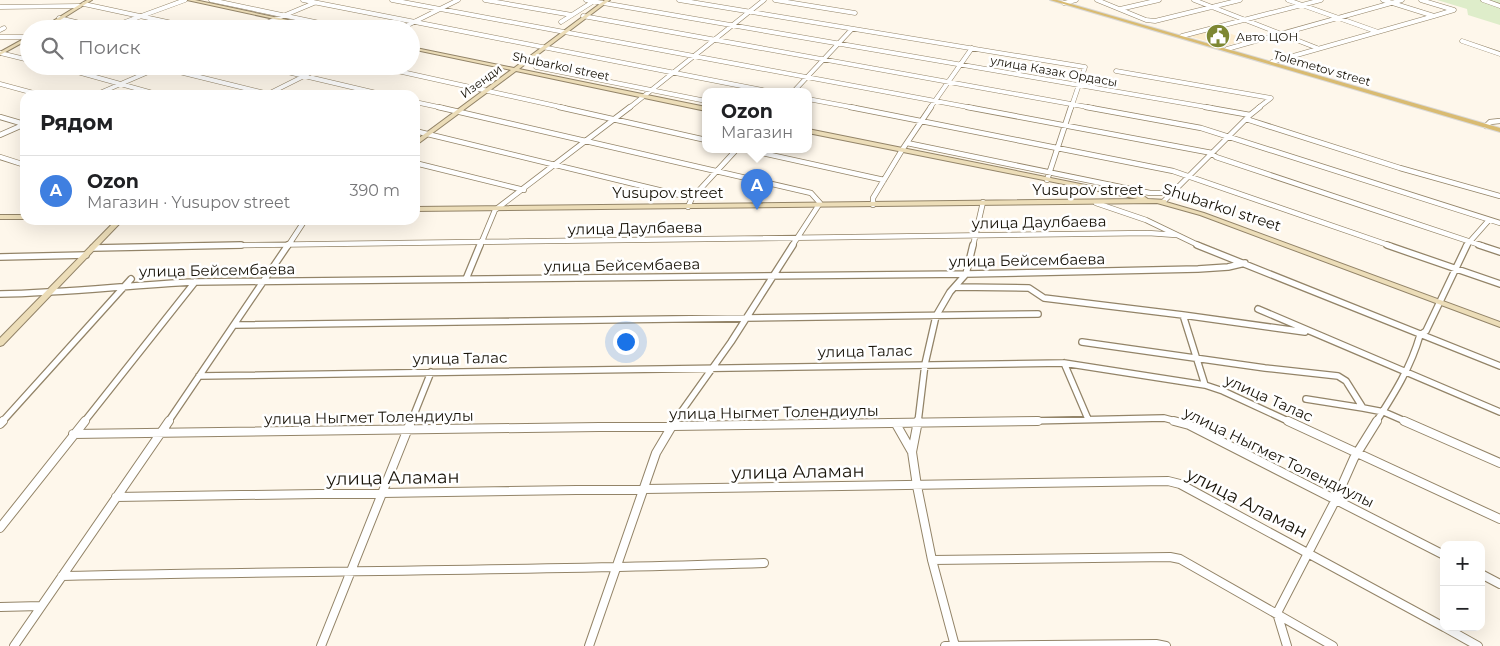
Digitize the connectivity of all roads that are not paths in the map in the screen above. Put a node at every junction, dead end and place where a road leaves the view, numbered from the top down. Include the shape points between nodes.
1 (90, 0) edge
2 (185, 0) edge
3 (211, 0) edge
4 (303, 0) edge
5 (321, 0) edge
6 (392, 0) edge
7 (458, 0) edge
8 (485, 0) edge
9 (586, 0) edge
10 (679, 0) edge
11 (764, 0) edge
12 (775, 0) edge
13 (1052, 0) edge
14 (1057, 0) edge
15 (1076, 0) edge
16 (1097, 0) edge
17 (1159, 0) edge
18 (1194, 0) edge
19 (1240, 0) edge
20 (1288, 0) edge
21 (1321, 0) edge
22 (1383, 0) edge
23 (1402, 0) edge
24 (1420, 0) edge
25 (1483, 0) edge
26 (595, 1) edge
27 (605, 1) edge
28 (315, 2) junction
29 (1065, 3) junction
30 (1392, 3) junction
31 (82, 5) junction
32 (1302, 5) junction
33 (1500, 6) edge
34 (0, 7) edge
35 (1213, 7) junction
36 (440, 9) junction
37 (1119, 9) junction
38 (749, 11) junction
39 (855, 13) dead end
40 (572, 14) junction
41 (144, 15) junction
42 (285, 15) junction
43 (1434, 16) junction
44 (584, 17) junction
45 (59, 18) junction
46 (1338, 18) junction
47 (275, 19) junction
48 (56, 20) edge
49 (68, 20) edge
50 (130, 20) edge
51 (164, 20) edge
52 (280, 20) edge
53 (280, 20) edge
54 (308, 20) edge
55 (404, 20) edge
56 (418, 20) edge
57 (1245, 20) junction
58 (561, 22) dead end
59 (420, 23) edge
60 (732, 25) junction
61 (852, 29) junction
62 (565, 31) junction
63 (1379, 32) junction
64 (1278, 33) junction
65 (1170, 34) junction
66 (1182, 36) junction
67 (0, 37) edge
68 (20, 37) edge
69 (713, 40) junction
70 (1462, 41) dead end
71 (20, 42) edge
72 (839, 44) junction
73 (544, 47) junction
74 (972, 48) junction
75 (1317, 48) junction
76 (420, 49) edge
77 (1227, 49) junction
78 (1, 53) edge
79 (1500, 54) edge
80 (693, 55) junction
81 (20, 58) edge
82 (527, 59) junction
83 (823, 60) junction
84 (1272, 62) junction
85 (494, 64) junction
86 (959, 64) junction
87 (514, 68) junction
88 (535, 71) junction
89 (1116, 71) dead end
90 (672, 72) junction
91 (88, 75) edge
92 (140, 75) edge
93 (190, 75) edge
94 (300, 75) edge
95 (414, 75) edge
96 (304, 76) junction
97 (807, 77) junction
98 (500, 79) junction
99 (948, 82) junction
100 (0, 84) edge
101 (120, 84) junction
102 (1080, 86) junction
103 (752, 88) edge
104 (797, 88) edge
105 (22, 90) edge
106 (106, 90) edge
107 (142, 90) edge
108 (249, 90) edge
109 (278, 90) edge
110 (363, 90) edge
111 (651, 90) junction
112 (483, 91) junction
113 (644, 96) junction
114 (702, 100) edge
115 (812, 100) edge
116 (935, 102) junction
117 (420, 103) edge
118 (1072, 105) junction
119 (702, 107) edge
120 (455, 112) junction
121 (1250, 115) junction
122 (0, 117) edge
123 (616, 119) junction
124 (1246, 119) junction
125 (921, 122) junction
126 (20, 123) edge
127 (1492, 123) edge
128 (1065, 124) junction
129 (20, 127) edge
130 (1500, 129) edge
131 (812, 131) edge
132 (420, 132) edge
133 (426, 133) junction
134 (0, 135) edge
135 (1230, 137) junction
136 (420, 138) edge
137 (702, 139) edge
138 (586, 141) junction
139 (904, 147) junction
140 (1057, 148) junction
141 (733, 153) edge
142 (762, 153) edge
143 (1214, 155) junction
144 (0, 157) edge
145 (20, 163) edge
146 (420, 163) edge
147 (555, 165) junction
148 (715, 171) junction
149 (1188, 175) junction
150 (1048, 177) junction
151 (884, 180) junction
152 (1094, 189) junction
153 (524, 190) junction
154 (1172, 193) junction
155 (1500, 196) edge
156 (1106, 200) junction
157 (1162, 202) junction
158 (690, 203) junction
159 (982, 203) junction
160 (1096, 203) junction
161 (820, 204) junction
162 (872, 204) junction
163 (420, 207) edge
164 (500, 207) junction
165 (0, 214) edge
166 (20, 217) edge
167 (4, 218) edge
168 (1489, 220) junction
169 (1500, 223) edge
170 (115, 225) edge
171 (301, 225) edge
172 (1176, 235) junction
173 (976, 236) junction
174 (796, 238) junction
175 (481, 242) junction
176 (1470, 242) junction
177 (288, 244) junction
178 (93, 248) junction
179 (1500, 252) edge
180 (86, 255) junction
181 (0, 257) edge
182 (1244, 263) junction
183 (1456, 268) junction
184 (966, 274) junction
185 (773, 276) junction
186 (131, 279) dead end
187 (466, 279) junction
188 (265, 281) junction
189 (195, 282) junction
190 (1500, 284) edge
191 (126, 285) junction
192 (955, 287) junction
193 (50, 293) junction
194 (0, 294) edge
195 (1439, 301) junction
196 (1258, 309) dead end
197 (1038, 314) dead end
198 (1183, 315) junction
199 (936, 316) junction
200 (745, 319) junction
201 (1500, 324) edge
202 (236, 325) junction
203 (1313, 334) junction
204 (1420, 335) junction
205 (2, 339) edge
206 (1082, 342) dead end
207 (1197, 357) junction
208 (1064, 363) junction
209 (925, 364) junction
210 (1500, 366) edge
211 (712, 369) junction
212 (431, 372) junction
213 (1406, 372) junction
214 (200, 376) junction
215 (1204, 385) junction
216 (1306, 399) dead end
217 (1363, 408) junction
218 (1384, 412) junction
219 (1500, 412) edge
220 (1088, 420) junction
221 (918, 423) junction
222 (0, 424) edge
223 (896, 424) junction
224 (671, 427) junction
225 (407, 430) junction
226 (73, 434) junction
227 (160, 434) junction
228 (912, 452) junction
229 (1356, 453) junction
230 (1500, 462) edge
231 (917, 486) junction
232 (644, 490) junction
233 (382, 494) junction
234 (116, 497) junction
235 (1336, 500) junction
236 (1500, 519) edge
237 (0, 528) edge
238 (1308, 552) junction
239 (1440, 553) edge
240 (932, 560) junction
241 (764, 564) dead end
242 (616, 568) junction
243 (352, 570) junction
244 (62, 576) junction
245 (1485, 576) edge
246 (1500, 584) edge
247 (41, 606) junction
248 (0, 607) edge
249 (1277, 614) junction
250 (1440, 625) edge
251 (1451, 631) edge
252 (14, 646) edge
253 (321, 646) edge
254 (590, 646) edge
255 (945, 646) edge
256 (955, 646) edge
257 (1166, 646) edge
258 (1287, 646) edge
259 (1333, 646) edge
260 (1478, 646) edge

1 - 31 street
2 - 41 street
2 - 47 street
3 - 42 street
4 - 28 street
5 - 28 street
6 - 36 street
7 - 36 street
8 - 40 street
9 - 26 street, улица Казак Ордасы
10 - 38 street
11 - 38 street
12 - 39 street
13 - 29 main road, Tolemetov street
14 - 29 main road, Tolemetov street
15 - 29 street
16 - 37 street
17 - 37 street
18 - 35 street
19 - 35 street
20 - 32 street
21 - 32 street
22 - 30 street
23 - 30 street
24 - 43 street via 1454,10
25 - 33 street
26 - 27 street, улица Казак Ордасы
26 - 40 street
27 - 44 street, Изенди
27 - 60 street, улица Казак Ордасы
28 - 42 street
28 - 55 street
29 - 65 main road, Tolemetov street
29 - 66 main road, Tolemetov street
30 - 43 street
30 - 46 street
31 - 34 street
31 - 41 street
31 - 45 street
32 - 46 street
32 - 57 street
35 - 37 street via 1155,21
35 - 57 street
36 - 56 street
36 - 62 street
38 - 60 street
38 - 61 street
40 - 58 street
41 - 50 street
41 - 51 street
42 - 47 street
42 - 54 street
43 - 63 street
44 - 62 street, Изенди
44 - 69 street
45 - 48 street
45 - 49 street
46 - 63 street
46 - 64 street
47 - 52 street
47 - 53 street
57 - 64 street
57 - 66 street
59 - 73 street
60 - 69 street
60 - 72 street, улица Казак Ордасы
61 - 72 street
61 - 74 street
62 - 73 street, Изенди
62 - 80 street
63 - 75 street
64 - 75 street
64 - 77 street
65 - 66 main road
65 - 127 main road, Tolemetov street
66 - 77 main road, Tolemetov street
67 - 68 street
69 - 80 street
69 - 83 street
70 - 79 street
71 - 78 street
72 - 83 street
72 - 86 street, улица Казак Ордасы
73 - 82 street, Изенди
73 - 90 street
74 - 86 street
74 - 102 street via 1085,67
75 - 84 street
76 - 85 street, Shubarkol street
77 - 84 main road, Tolemetov street
78 - 81 street
80 - 90 street
80 - 97 street
82 - 85 street
82 - 87 street, Изенди
82 - 88 street via 526,66
83 - 97 street
83 - 99 street
84 - 127 main road, Tolemetov street via 1468,119
85 - 87 street, Shubarkol street
85 - 98 street via 503,72
86 - 99 street
86 - 102 street, улица Казак Ордасы
87 - 88 street, Shubarkol street
87 - 98 street, Изенди
88 - 98 street via 515,73
88 - 111 street
88 - 113 street, Shubarkol street
89 - 121 street via 1271,98
90 - 103 street
90 - 111 street
91 - 101 street
92 - 101 street
93 - 108 street
94 - 96 street
95 - 112 street
96 - 109 street
96 - 110 street
97 - 104 street
97 - 116 street
98 - 112 street, Изенди
99 - 116 street
99 - 118 street
100 - 105 street
101 - 106 street
101 - 107 street
102 - 118 street
102 - 121 street, улица Казак Ордасы
111 - 113 street
111 - 114 street
112 - 120 street, Изенди
112 - 123 street
113 - 119 street, Shubarkol street
113 - 123 street
115 - 125 street
116 - 125 street
116 - 128 street
117 - 120 street
118 - 128 street
118 - 135 street via 1201,128
120 - 133 street, Изенди
120 - 138 street
121 - 124 street
122 - 126 street
123 - 137 street
123 - 138 street
124 - 135 street
124 - 155 street
125 - 139 street
125 - 140 street
127 - 130 main road
128 - 140 street
128 - 143 street
129 - 134 street
131 - 139 street, Shubarkol street
132 - 133 street
133 - 136 street, Изенди
133 - 147 street
135 - 143 street
135 - 168 street
138 - 147 street
138 - 148 street
139 - 150 street, Shubarkol street
139 - 151 street
140 - 149 street
140 - 150 street
141 - 148 street
142 - 151 street
143 - 149 street
143 - 176 street
144 - 145 street
146 - 153 street
147 - 153 street
147 - 158 street
148 - 158 street
148 - 161 street via 811,193
149 - 154 street
149 - 183 street
150 - 152 street, Shubarkol street
150 - 154 street via 1150,193
150 - 157 street, Shubarkol street
151 - 162 street
152 - 156 street via 1107,195
152 - 157 street, Shubarkol street
153 - 164 street
154 - 157 street
156 - 157 street, Yusupov street
156 - 159 street, Yusupov street
157 - 160 street, Yusupov street
157 - 195 street, Shubarkol street
158 - 161 street, Yusupov street
158 - 164 street, Yusupov street
159 - 160 street, Yusupov street
159 - 162 street, Yusupov street
159 - 173 street
160 - 172 street via 1146,220
161 - 162 street, Yusupov street
161 - 174 street
163 - 164 street, Yusupov street
164 - 175 street via 492,213
165 - 167 street
166 - 167 street
168 - 169 street
168 - 176 street
170 - 178 street
171 - 177 street
172 - 173 street, улица Даулбаева
172 - 182 street
173 - 174 street, улица Даулбаева
173 - 184 street
174 - 175 street, улица Даулбаева
174 - 185 street
175 - 177 street, улица Даулбаева
175 - 187 street
176 - 179 street
176 - 183 street
177 - 178 street, улица Даулбаева
177 - 188 street
178 - 180 street
180 - 181 street
180 - 193 street
182 - 184 street, улица Бейсембаева via 1198,269
182 - 204 street
183 - 190 street
183 - 195 street
184 - 185 street, улица Бейсембаева
184 - 192 street
185 - 187 street, улица Бейсембаева
185 - 200 street
186 - 191 street
187 - 188 street, улица Бейсембаева
188 - 189 street, улица Бейсембаева
188 - 202 street
189 - 191 street, улица Бейсембаева
189 - 226 street
191 - 193 street, улица Бейсембаева
191 - 222 street
192 - 198 street via 1029,288 1044,298
192 - 199 street
193 - 194 street, улица Бейсембаева
193 - 205 street
195 - 201 street, Shubarkol street
195 - 204 street via 1426,331
196 - 203 street
197 - 199 street
198 - 203 street
198 - 207 street
199 - 200 street
199 - 209 street
200 - 202 street
200 - 211 street
202 - 214 street
203 - 213 street
204 - 210 street
204 - 213 street
206 - 207 street
207 - 215 street
207 - 217 street via 1338,376 1346,381
208 - 209 street, улица Талас
208 - 215 street, улица Талас
208 - 220 street
209 - 211 street, улица Талас
209 - 221 street
211 - 212 street, улица Талас
211 - 224 street
212 - 214 street, улица Талас
212 - 225 street
213 - 218 street
213 - 219 street
214 - 227 street
215 - 229 street, улица Талас
216 - 217 street
217 - 218 street
218 - 229 street
218 - 230 street
220 - 221 street, улица Ныгмет Толендиулы
220 - 235 street, улица Ныгмет Толендиулы via 1176,420
221 - 223 street, улица Ныгмет Толендиулы
221 - 228 street
223 - 224 street, улица Ныгмет Толендиулы
223 - 228 street
224 - 225 street, улица Ныгмет Толендиулы
224 - 232 street via 656,453
225 - 227 street, улица Ныгмет Толендиулы
225 - 233 street
226 - 227 street, улица Ныгмет Толендиулы
226 - 237 street
227 - 234 street
228 - 231 street
229 - 235 street
229 - 236 street, улица Талас
231 - 232 street, улица Аламан
231 - 238 street, улица Аламан via 1180,484
231 - 240 street
232 - 233 street, улица Аламан
232 - 242 street
233 - 234 street, улица Аламан
233 - 243 street
234 - 244 street
235 - 238 street
235 - 239 street, улица Ныгмет Толендиулы
238 - 249 street
238 - 250 street, улица Аламан
240 - 249 street via 1170,557 1189,563
240 - 256 street
241 - 242 street
242 - 243 street
242 - 254 street
243 - 244 street
243 - 253 street
244 - 247 street
245 - 246 street
247 - 248 street
247 - 252 street
249 - 258 street
249 - 259 street
251 - 260 street, улица Аламан
255 - 256 street
256 - 257 street

